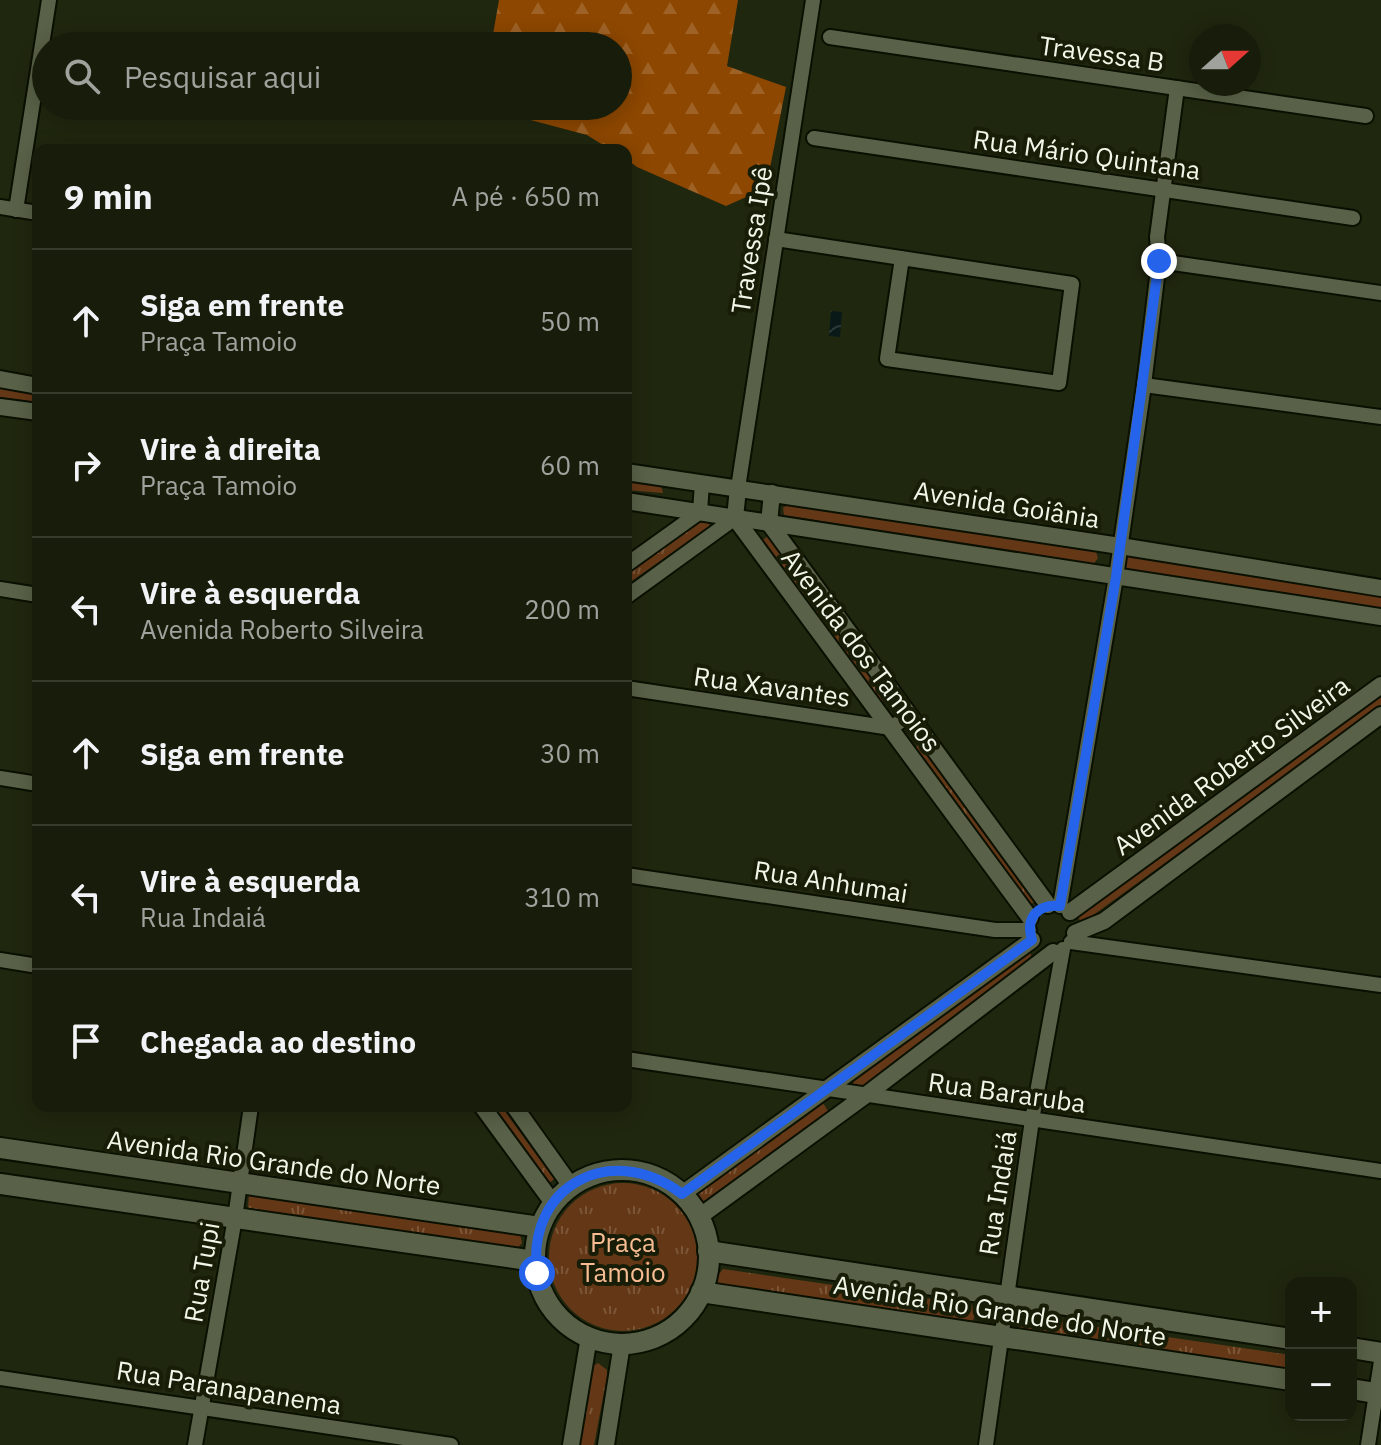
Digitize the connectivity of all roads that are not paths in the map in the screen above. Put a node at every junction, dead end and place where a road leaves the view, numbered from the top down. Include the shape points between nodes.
1 (49, 0) edge
2 (813, 0) edge
3 (44, 32) edge
4 (830, 37) dead end
5 (1177, 88) junction
6 (32, 108) edge
7 (1366, 116) dead end
8 (814, 138) dead end
9 (1163, 190) junction
10 (0, 207) edge
11 (16, 210) junction
12 (32, 212) edge
13 (1353, 218) dead end
14 (776, 239) junction
15 (902, 258) junction
16 (1159, 261) junction
17 (1381, 293) edge
18 (0, 379) edge
19 (32, 385) edge
20 (1144, 385) junction
21 (0, 407) edge
22 (32, 411) edge
23 (1381, 417) edge
24 (632, 473) edge
25 (702, 483) junction
26 (738, 488) junction
27 (772, 493) junction
28 (632, 502) edge
29 (700, 512) junction
30 (735, 518) junction
31 (769, 523) junction
32 (1120, 546) junction
33 (632, 561) edge
34 (1116, 577) junction
35 (1381, 588) edge
36 (0, 589) edge
37 (632, 593) edge
38 (32, 594) edge
39 (1381, 617) edge
40 (1381, 685) edge
41 (632, 689) edge
42 (1381, 715) edge
43 (908, 716) junction
44 (891, 728) junction
45 (0, 778) edge
46 (32, 783) edge
47 (632, 876) edge
48 (1059, 908) junction
49 (1030, 929) junction
50 (1066, 944) junction
51 (0, 960) edge
52 (32, 965) edge
53 (1381, 985) edge
54 (632, 1060) edge
55 (827, 1089) junction
56 (866, 1095) junction
57 (250, 1112) edge
58 (486, 1112) edge
59 (518, 1112) edge
60 (1032, 1120) junction
61 (0, 1148) edge
62 (1381, 1171) edge
63 (240, 1183) junction
64 (0, 1184) edge
65 (571, 1186) junction
66 (682, 1194) junction
67 (553, 1203) junction
68 (699, 1217) junction
69 (235, 1218) junction
70 (540, 1227) junction
71 (708, 1251) junction
72 (535, 1261) junction
73 (701, 1292) junction
74 (1005, 1296) junction
75 (589, 1337) junction
76 (1000, 1337) junction
77 (1285, 1338) edge
78 (622, 1344) junction
79 (1357, 1349) edge
80 (1381, 1353) edge
81 (1381, 1361) edge
82 (0, 1378) edge
83 (1285, 1379) edge
84 (1357, 1390) edge
85 (1378, 1393) edge
86 (201, 1407) junction
87 (195, 1445) edge
88 (451, 1445) edge
89 (571, 1445) edge
90 (606, 1445) edge
91 (986, 1445) edge
92 (1368, 1445) edge

1 - 3 street
2 - 14 street, Travessa Ipê
4 - 5 street, Travessa B
5 - 7 street, Travessa B
5 - 9 street
6 - 11 street
8 - 9 street, Rua Mário Quintana
9 - 13 street, Rua Mário Quintana
9 - 16 street
10 - 11 street
11 - 12 street
14 - 15 street
14 - 26 street, Travessa Ipê
15 - 15 street via 1072,284 1059,383 887,359
16 - 17 street
16 - 20 street
18 - 19 street
20 - 23 street
20 - 32 street
21 - 22 street
24 - 25 street, Avenida Goiânia
25 - 26 street, Avenida Goiânia
25 - 29 street
26 - 27 street, Avenida Goiânia
26 - 30 street
27 - 31 street
27 - 32 street, Avenida Goiânia
28 - 29 street
29 - 30 street
29 - 33 street
30 - 31 street
30 - 37 street
30 - 44 street, Avenida dos Tamoios
31 - 34 street
31 - 43 street, Avenida dos Tamoios
32 - 34 street
32 - 35 street, Avenida Goiânia
34 - 39 street
34 - 48 street
36 - 38 street
40 - 48 street, Avenida Roberto Silveira
41 - 44 street, Rua Xavantes
42 - 50 street, Avenida Roberto Silveira
43 - 44 street
43 - 48 street, Avenida dos Tamoios
44 - 49 street, Avenida dos Tamoios
45 - 46 street
47 - 49 street, Rua Anhumai via 995,930
48 - 49 street via 1038,909
48 - 50 street via 1075,922
49 - 50 street via 1040,949
49 - 55 street
50 - 53 street
50 - 56 street, Avenida Roberto Silveira
50 - 60 street, Rua Indaiá
51 - 52 street
54 - 55 street, Rua Bararuba
55 - 56 street, Rua Bararuba
55 - 66 street
56 - 60 street, Rua Bararuba
56 - 68 street, Avenida Roberto Silveira
57 - 63 street, Rua Tupi
58 - 67 street
59 - 65 street
60 - 62 street, Rua Bararuba
60 - 74 street, Rua Indaiá
61 - 63 main road, Avenida Rio Grande do Norte
63 - 69 street, Rua Tupi
63 - 70 main road, Avenida Rio Grande do Norte
64 - 69 main road
65 - 66 main road via 589,1176 628,1170 657,1178
65 - 67 main road
66 - 68 main road
67 - 70 main road
68 - 71 main road
69 - 72 main road
69 - 86 street, Rua Tupi
70 - 72 main road
71 - 73 main road
71 - 74 main road, Avenida Rio Grande do Norte
72 - 75 main road via 551,1307
73 - 76 main road, Avenida Rio Grande do Norte
73 - 78 main road via 678,1323 661,1334
74 - 76 street, Rua Indaiá
74 - 77 main road, Avenida Rio Grande do Norte
75 - 78 main road
75 - 89 street
76 - 83 main road, Avenida Rio Grande do Norte
76 - 91 street, Rua Indaiá
78 - 90 street
79 - 80 main road
81 - 85 street
82 - 86 street, Rua Paranapanema
84 - 85 main road
85 - 92 street
86 - 87 street, Rua Tupi
86 - 88 street, Rua Paranapanema

